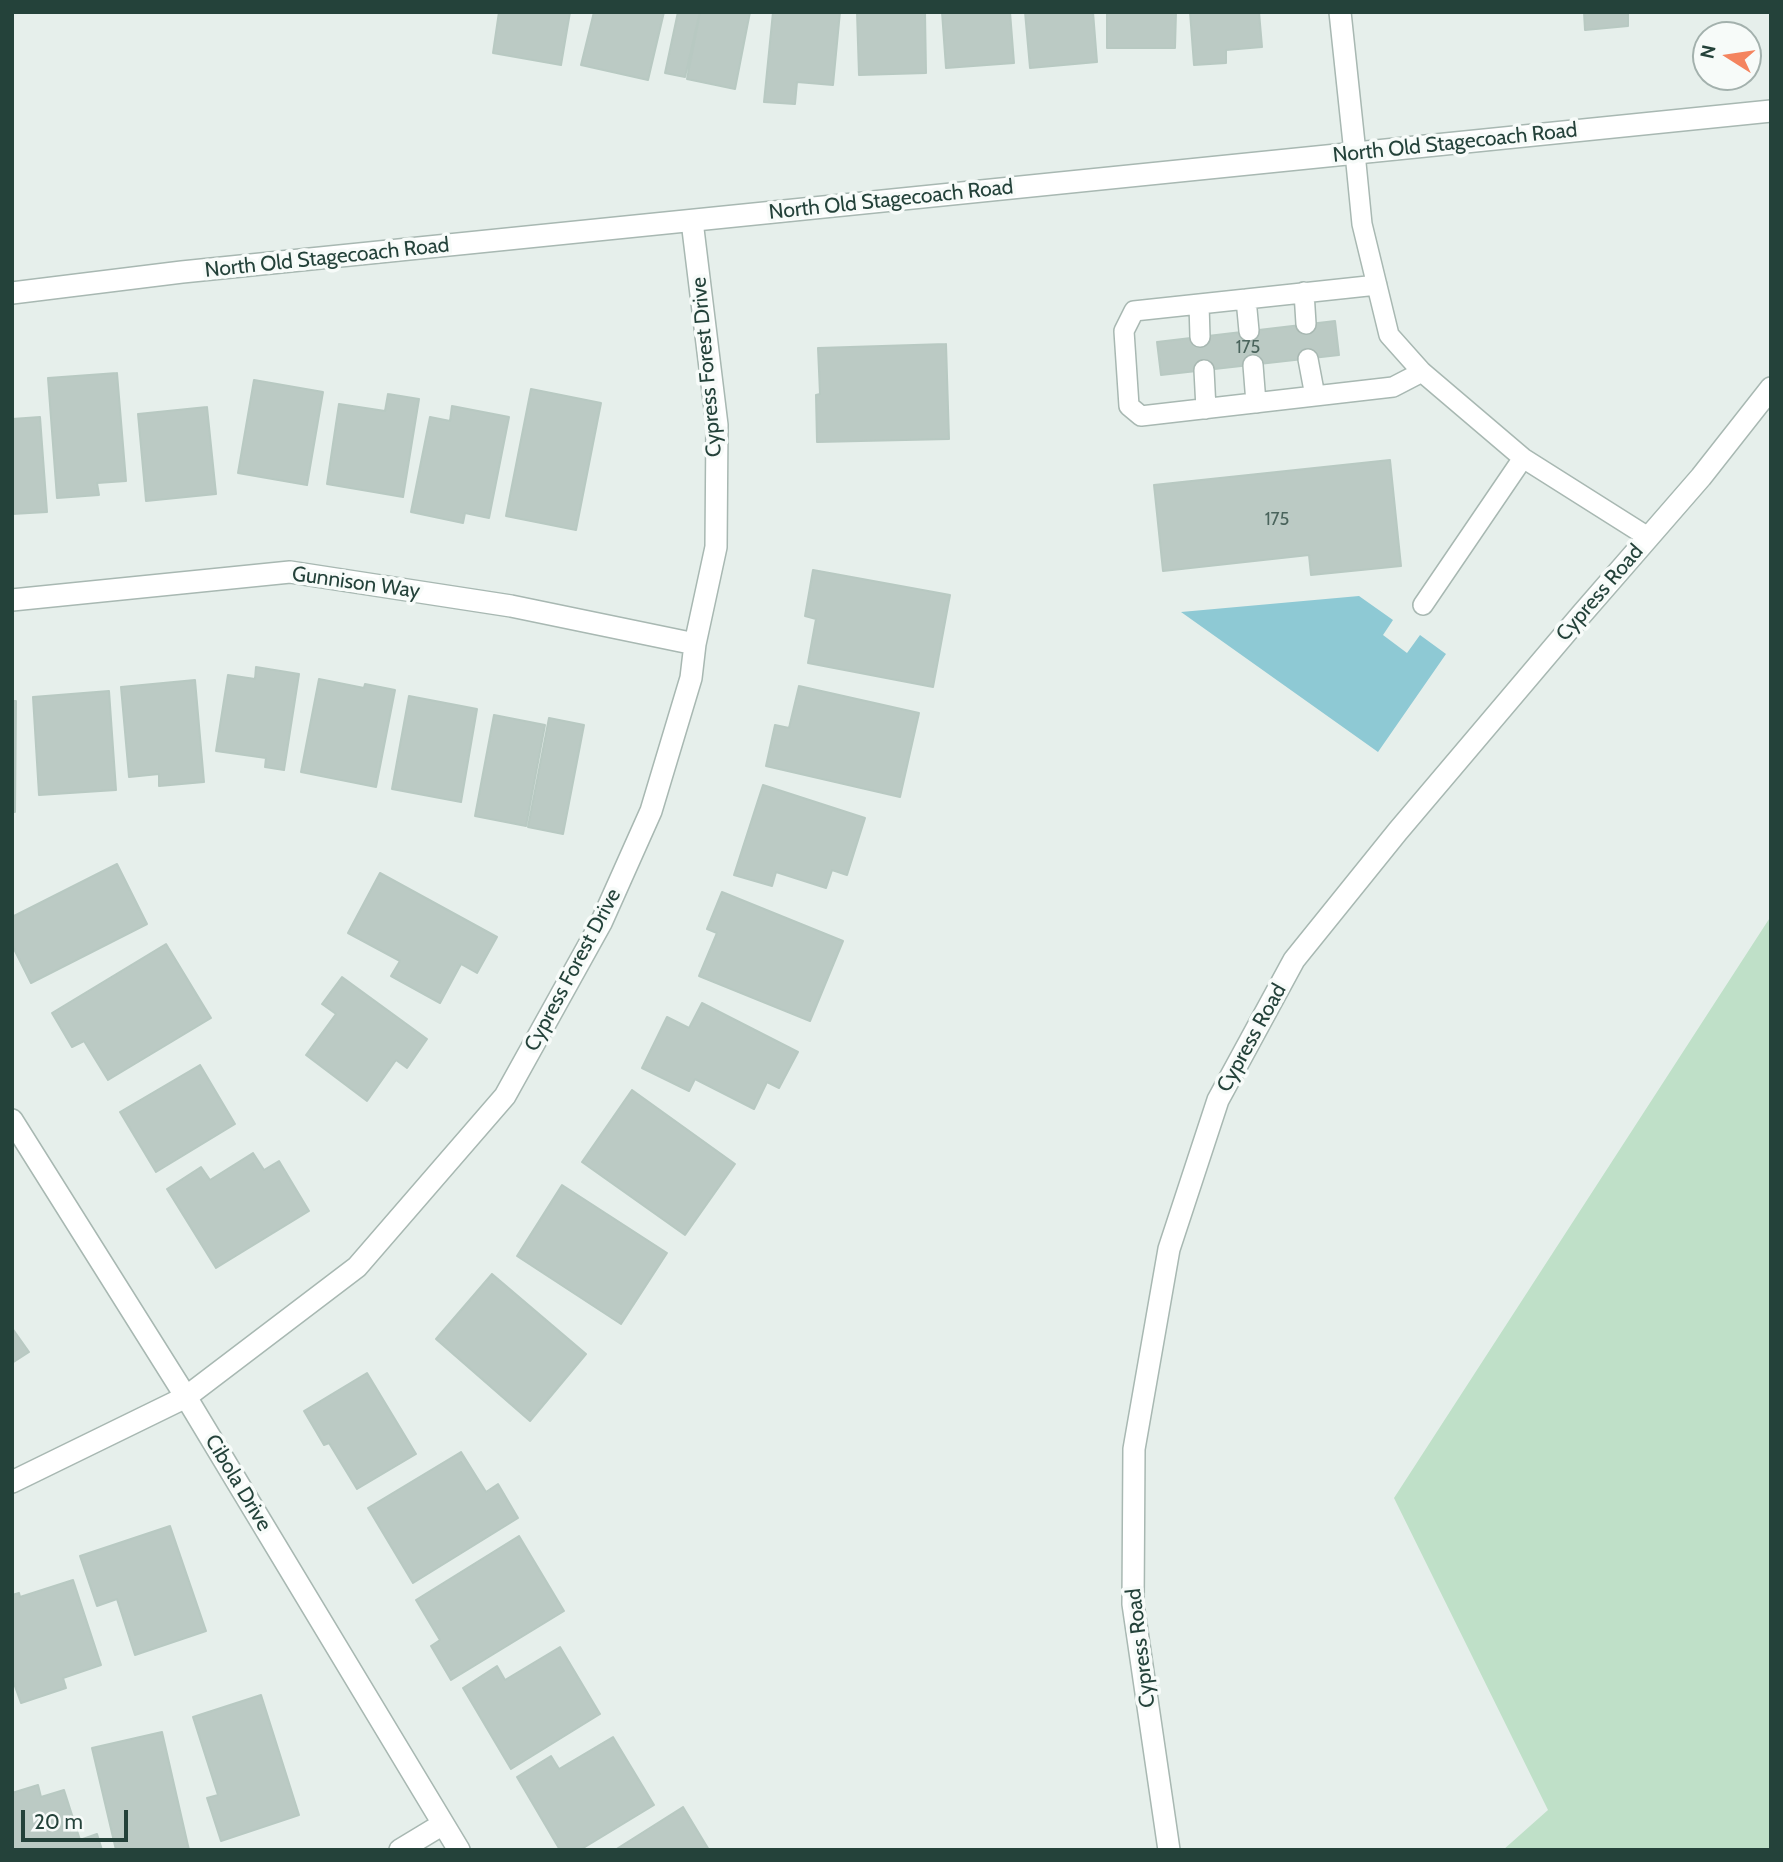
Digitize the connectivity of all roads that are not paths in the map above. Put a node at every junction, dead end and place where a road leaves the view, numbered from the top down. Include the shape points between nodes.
1 (1340, 12) edge
2 (1771, 111) edge
3 (1355, 153) junction
4 (692, 220) junction
5 (1377, 285) junction
6 (1304, 292) junction
7 (12, 293) edge
8 (1246, 299) junction
9 (1199, 304) junction
10 (1306, 324) dead end
11 (1249, 331) dead end
12 (1200, 337) dead end
13 (1308, 359) dead end
14 (1253, 365) dead end
15 (1203, 370) dead end
16 (1422, 372) junction
17 (1771, 388) edge
18 (1315, 396) junction
19 (1256, 402) junction
20 (1206, 409) junction
21 (1523, 458) junction
22 (1648, 537) junction
23 (12, 600) edge
24 (1423, 605) dead end
25 (695, 644) junction
26 (12, 1120) edge
27 (186, 1396) junction
28 (12, 1482) edge
29 (443, 1824) junction
30 (400, 1850) edge
31 (459, 1850) edge
32 (1168, 1850) edge

1 - 3 street
2 - 3 street, North Old Stagecoach Road
3 - 4 street, North Old Stagecoach Road
3 - 5 lane via 1362,224
4 - 7 street, North Old Stagecoach Road
4 - 25 street, Cypress Forest Drive via 717,425 716,547
5 - 6 lane
5 - 16 lane via 1389,335
6 - 8 lane
6 - 10 lane
8 - 9 lane
8 - 11 lane
9 - 12 lane
9 - 20 lane via 1134,311 1124,331 1128,394 1129,406 1141,416
13 - 18 lane
14 - 19 lane
15 - 20 lane
16 - 18 lane via 1393,387
16 - 21 lane
17 - 22 street, Cypress Road
18 - 19 lane
19 - 20 lane
21 - 22 lane
21 - 24 lane
22 - 32 street, Cypress Road via 1294,960 1218,1100 1169,1249 1134,1449 1133,1604
23 - 25 street, Gunnison Way via 290,572 511,606
25 - 27 street, Cypress Forest Drive via 691,678 651,811 601,923 505,1096 357,1267
26 - 27 street, Cibola Drive
27 - 28 street, Cypress Forest Drive
27 - 29 street, Cibola Drive
29 - 30 street
29 - 31 street, Cibola Drive

